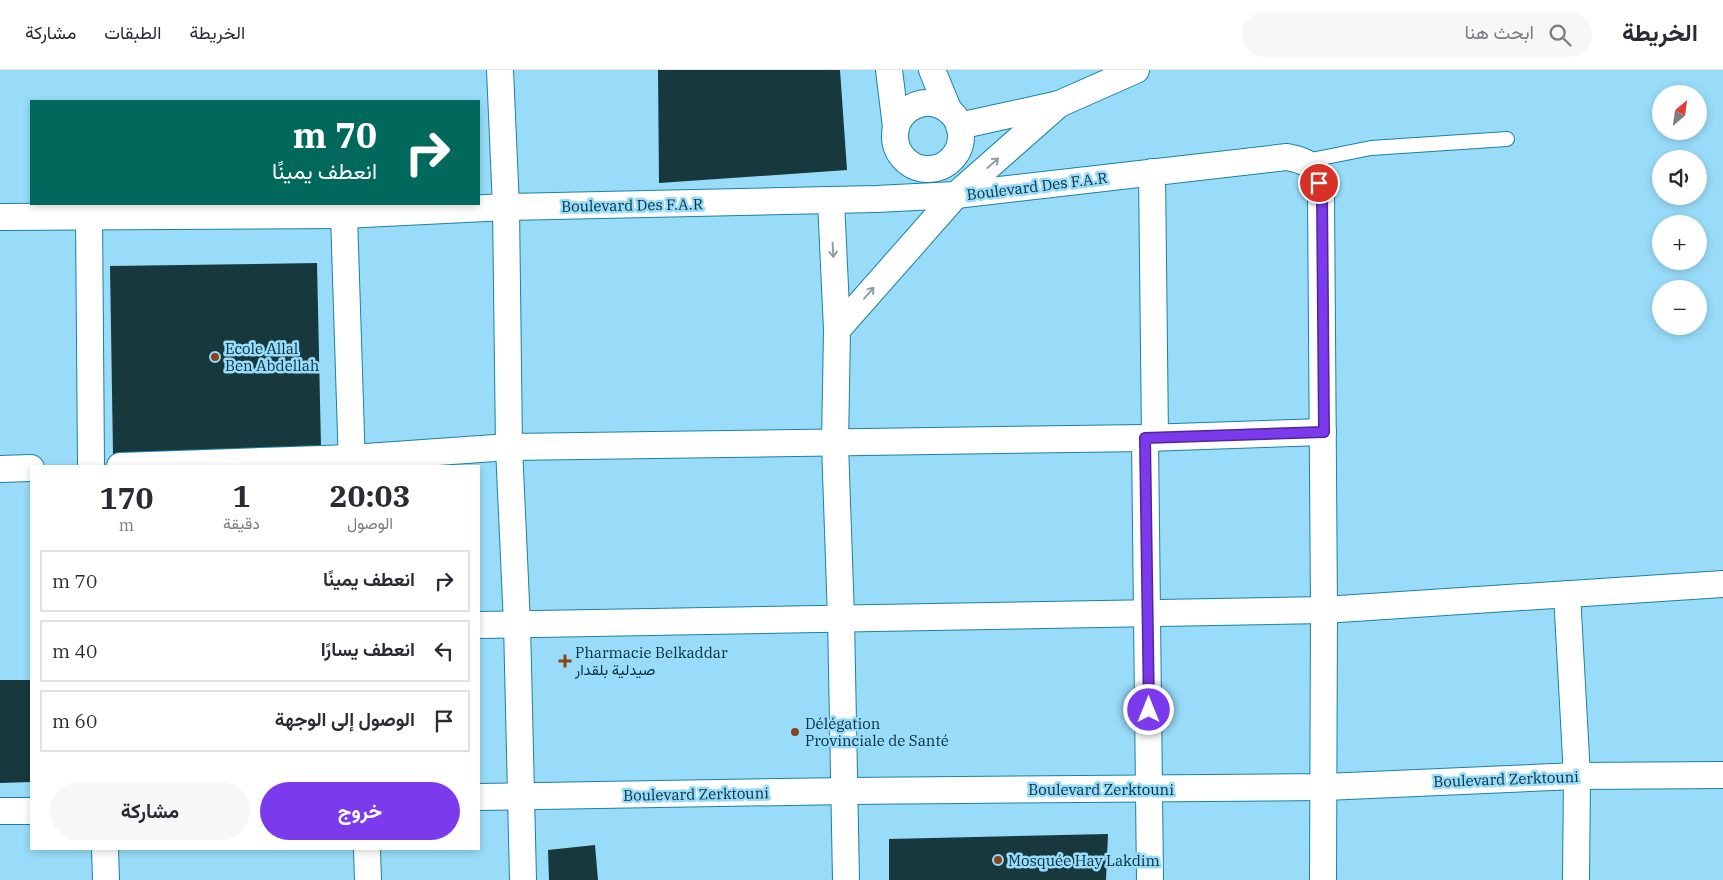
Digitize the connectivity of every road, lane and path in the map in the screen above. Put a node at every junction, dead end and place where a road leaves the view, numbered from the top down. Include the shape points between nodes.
1 (500, 70) edge
2 (889, 70) edge
3 (932, 70) edge
4 (1136, 70) edge
5 (1059, 104) junction
6 (954, 119) junction
7 (896, 127) junction
8 (1507, 140) dead end
9 (1306, 161) junction
10 (930, 169) junction
11 (1152, 172) junction
12 (956, 195) junction
13 (917, 197) junction
14 (831, 201) junction
15 (506, 207) junction
16 (88, 215) junction
17 (344, 215) junction
18 (0, 217) edge
19 (837, 330) junction
20 (1324, 432) junction
21 (1150, 438) junction
22 (834, 444) junction
23 (509, 447) junction
24 (352, 462) edge
25 (91, 465) edge
26 (178, 465) edge
27 (30, 468) edge
28 (0, 469) edge
29 (1723, 584) edge
30 (1567, 594) junction
31 (1324, 610) junction
32 (1148, 613) junction
33 (841, 618) junction
34 (480, 624) edge
35 (517, 624) junction
36 (1723, 775) edge
37 (1577, 776) junction
38 (1325, 787) junction
39 (1150, 789) junction
40 (846, 791) junction
41 (520, 797) junction
42 (480, 798) edge
43 (0, 811) edge
44 (30, 811) edge
45 (105, 850) edge
46 (367, 850) edge
47 (106, 880) edge
48 (368, 880) edge
49 (523, 880) edge
50 (846, 880) edge
51 (1150, 880) edge
52 (1323, 880) edge
53 (1576, 880) edge

1 - 15 street
2 - 7 street
3 - 6 street
4 - 5 street
5 - 6 street
12 -> 5 street
6 - 7 street via 937,104 924,103 911,107 901,116
6 - 10 street via 961,138 958,149 951,159
7 - 10 street via 895,140 907,161
8 - 9 lane via 1371,148
9 - 11 street, Boulevard Des F.A.R via 1287,157
9 - 20 street via 1317,173 1322,194
10 - 13 street
11 - 12 street, Boulevard Des F.A.R
11 - 21 street
12 - 13 street, Boulevard Des F.A.R
19 -> 12 street
13 - 14 street, Boulevard Des F.A.R
14 - 15 street, Boulevard Des F.A.R
14 -> 19 street
15 - 17 street, Boulevard Des F.A.R
15 - 23 street
16 - 17 street, Boulevard Des F.A.R
16 - 18 street, Boulevard Des F.A.R
16 - 25 street
17 - 24 street
19 - 22 street
20 - 21 street
20 - 31 street
21 - 22 street
21 - 32 street
22 - 23 street via 778,442
22 - 33 street
23 - 24 street
23 - 35 street
24 - 26 street
27 - 28 street
29 - 30 street
30 - 31 street
30 - 37 street
31 - 32 street
31 - 38 street
32 - 33 street
32 - 39 street
33 - 35 street
33 - 40 street
34 - 35 street
35 - 41 street
36 - 37 street, Boulevard Zerktouni
37 - 38 street, Boulevard Zerktouni
37 - 53 street
38 - 39 street, Boulevard Zerktouni
38 - 52 street
39 - 40 street, Boulevard Zerktouni
39 - 51 street
40 - 41 street, Boulevard Zerktouni
40 - 50 street
41 - 42 street, Boulevard Zerktouni
41 - 49 street
43 - 44 street
45 - 47 street
46 - 48 street

